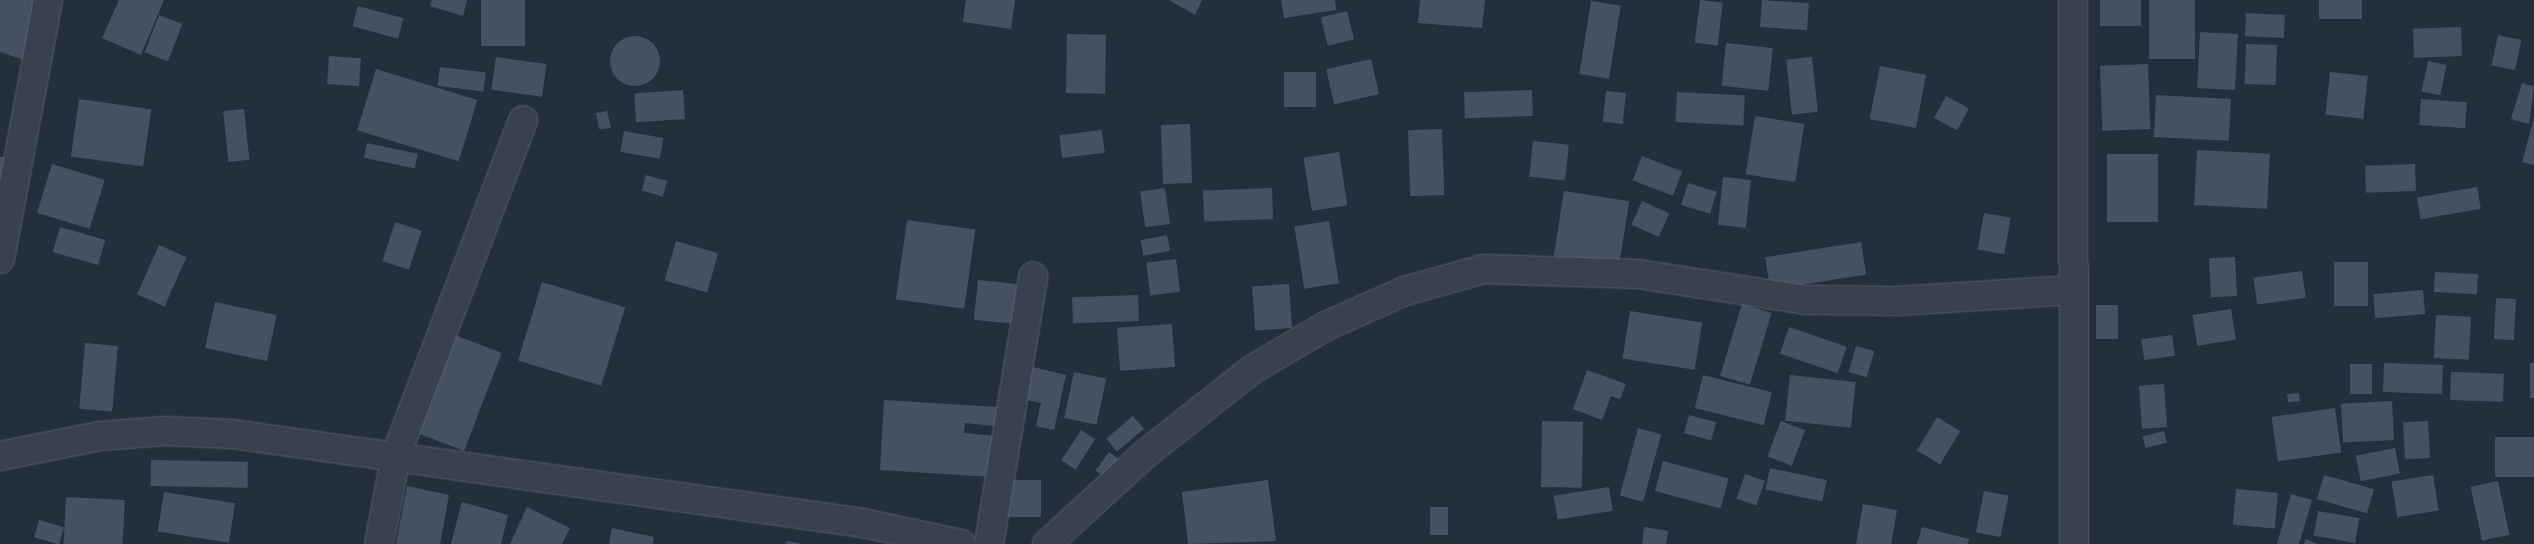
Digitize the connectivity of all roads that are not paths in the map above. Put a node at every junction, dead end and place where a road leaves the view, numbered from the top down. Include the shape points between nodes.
1 (48, 0) edge
2 (2073, 0) edge
3 (524, 120) dead end
4 (0, 259) edge
5 (1033, 277) dead end
6 (2073, 290) junction
7 (396, 455) junction
8 (0, 456) edge
9 (379, 544) edge
10 (961, 544) edge
11 (989, 544) edge
12 (1047, 544) edge
13 (2074, 544) edge

1 - 4 street
2 - 6 street
3 - 7 street
5 - 11 street
6 - 12 street via 1897,301 1806,300 1638,274 1484,269 1405,291 1326,326 1253,369 1144,454
6 - 13 street
7 - 8 street via 232,434 165,431 100,436
7 - 9 street
7 - 10 street via 863,523

